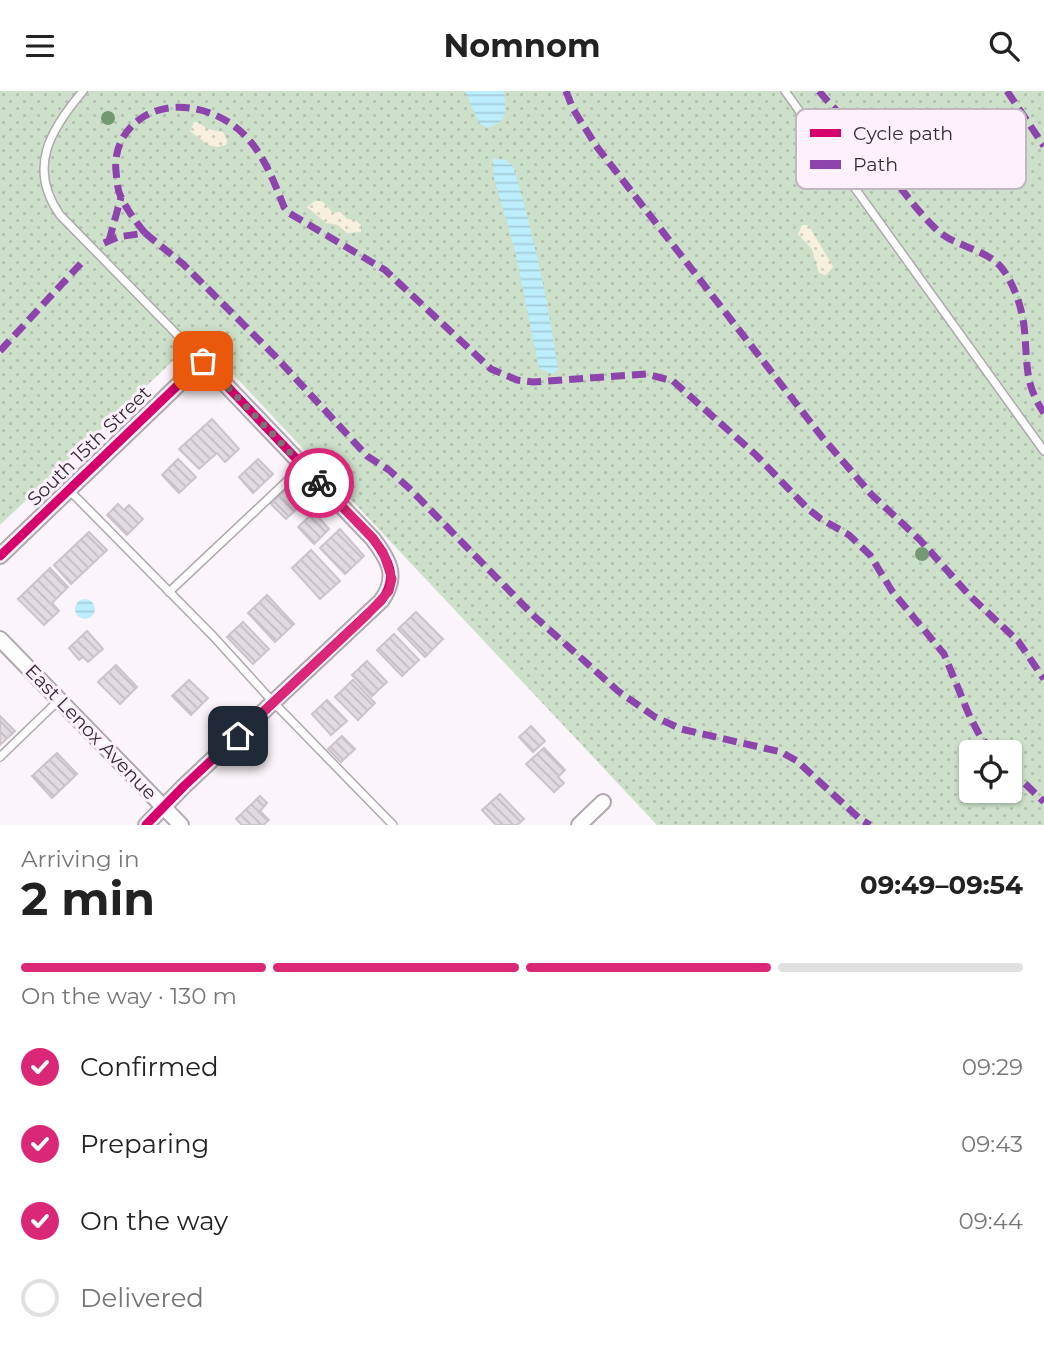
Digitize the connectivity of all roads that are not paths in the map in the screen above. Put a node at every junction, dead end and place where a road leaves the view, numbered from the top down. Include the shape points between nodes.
1 (83, 91) edge
2 (785, 91) edge
3 (798, 109) edge
4 (856, 189) edge
5 (203, 361) junction
6 (1044, 451) edge
7 (303, 466) junction
8 (69, 490) junction
9 (0, 556) edge
10 (169, 591) junction
11 (0, 639) edge
12 (60, 699) junction
13 (273, 702) junction
14 (0, 757) edge
15 (604, 802) dead end
16 (164, 807) junction
17 (146, 825) edge
18 (181, 825) edge
19 (393, 825) edge
20 (579, 825) edge

1 - 5 lane via 47,148 43,167 47,192 60,215
2 - 3 lane
4 - 6 lane
5 - 7 street
5 - 8 street, South 15th Street
7 - 10 lane
7 - 13 street via 373,538 392,579 381,601
8 - 9 street, South 15th Street
8 - 10 lane
10 - 13 lane
11 - 12 street, East Lenox Avenue
12 - 14 lane
12 - 16 street, East Lenox Avenue
13 - 16 street
13 - 19 lane
15 - 20 street
16 - 17 street
16 - 18 street, East Lenox Avenue

